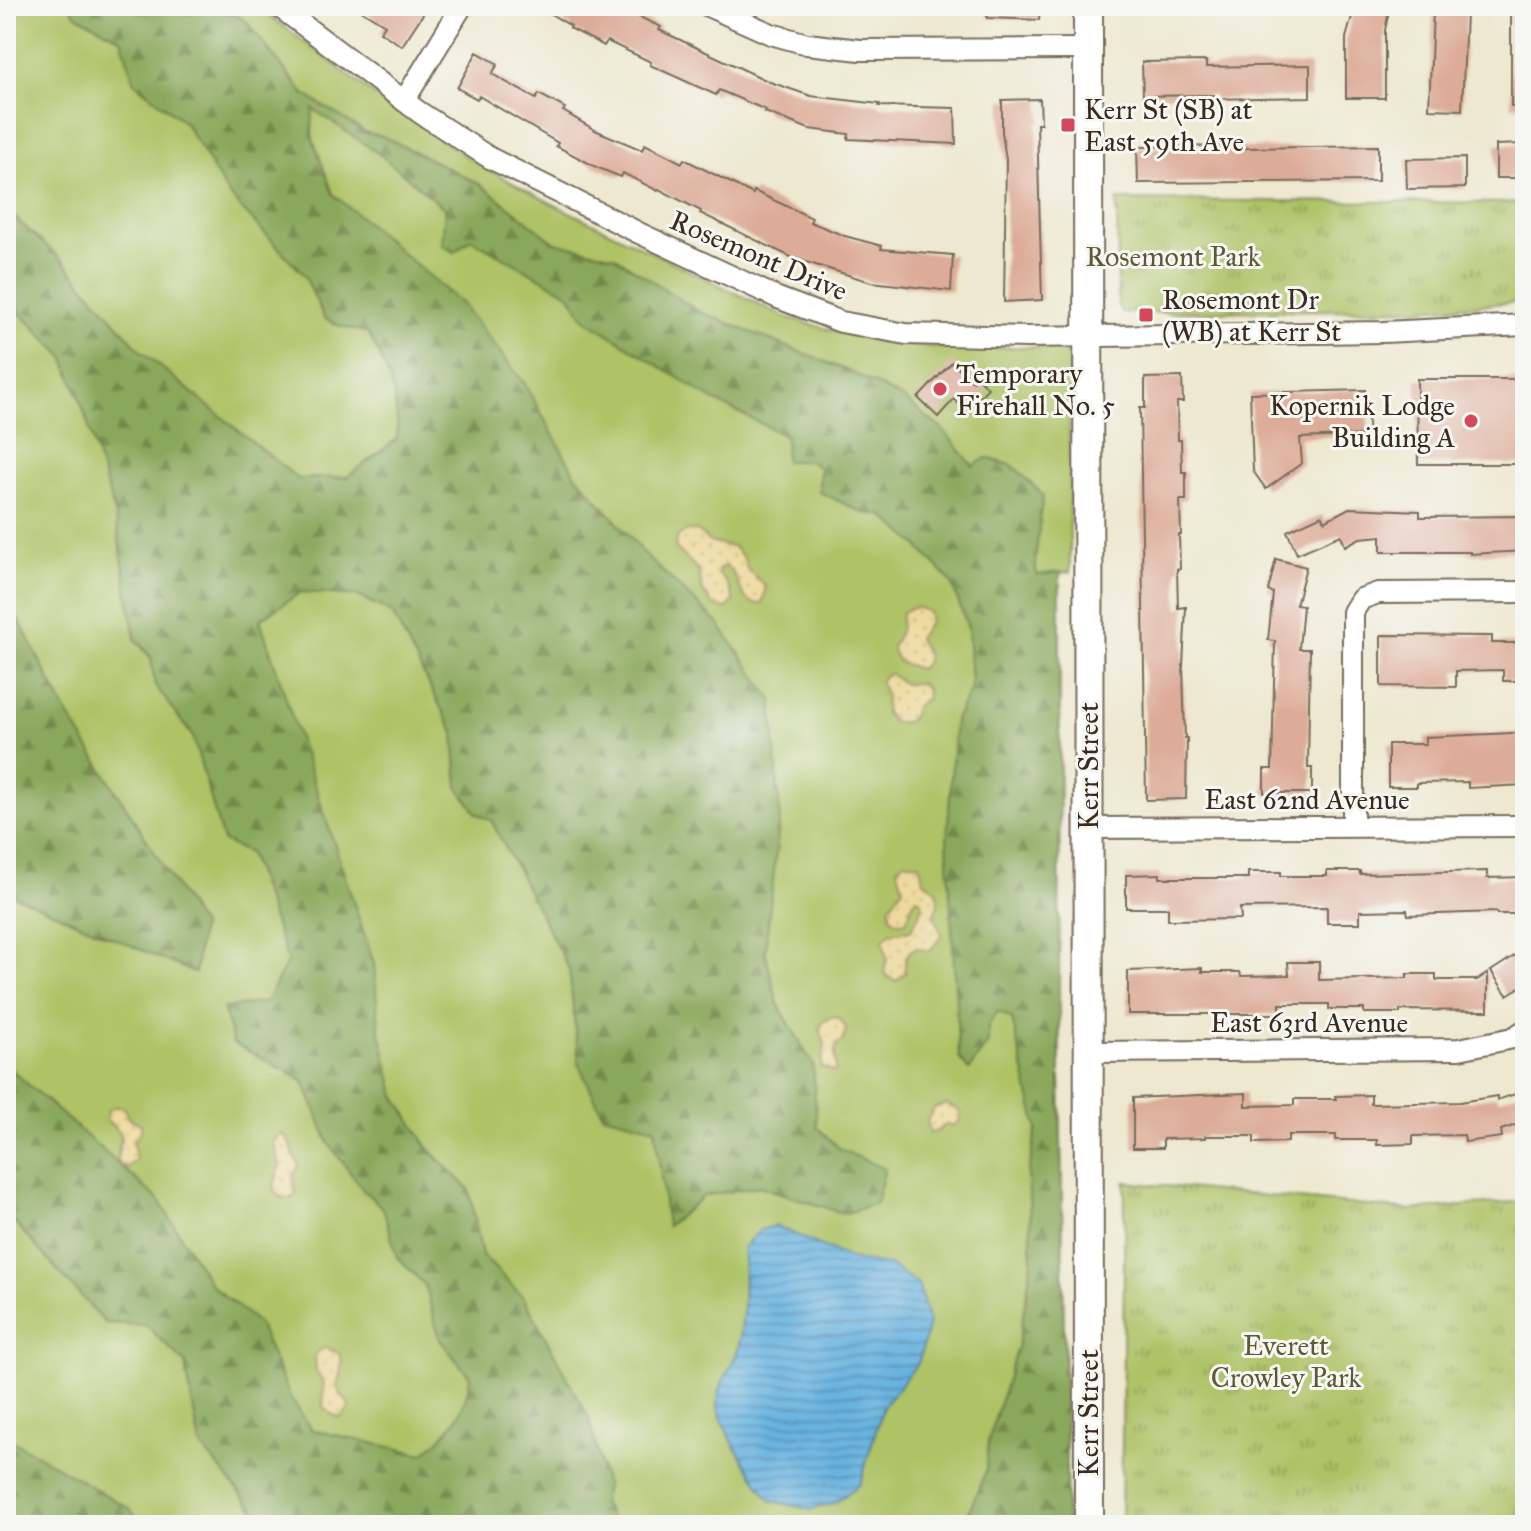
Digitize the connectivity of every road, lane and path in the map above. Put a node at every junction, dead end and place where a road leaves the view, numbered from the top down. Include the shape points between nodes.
1 (278, 6) edge
2 (462, 6) edge
3 (708, 6) edge
4 (1088, 6) edge
5 (1088, 49) junction
6 (404, 101) junction
7 (1525, 325) edge
8 (1087, 335) junction
9 (1525, 592) edge
10 (1353, 826) junction
11 (1525, 826) edge
12 (1089, 828) junction
13 (1525, 1030) edge
14 (1089, 1052) junction
15 (1089, 1525) edge

1 - 6 street, Rosemont Drive
2 - 6 street
3 - 5 street via 771,34 860,50
4 - 5 street, Kerr Street
5 - 8 street, Kerr Street
6 - 8 street, Rosemont Drive via 543,186 778,298 841,322 906,334
7 - 8 street, Rosemont Drive
8 - 12 street, Kerr Street
9 - 10 street via 1378,593 1361,599 1353,612
10 - 11 street, East 62nd Avenue
10 - 12 street, East 62nd Avenue
12 - 14 street, Kerr Street
13 - 14 street, East 63rd Avenue via 1513,1038 1459,1049
14 - 15 street, Kerr Street

